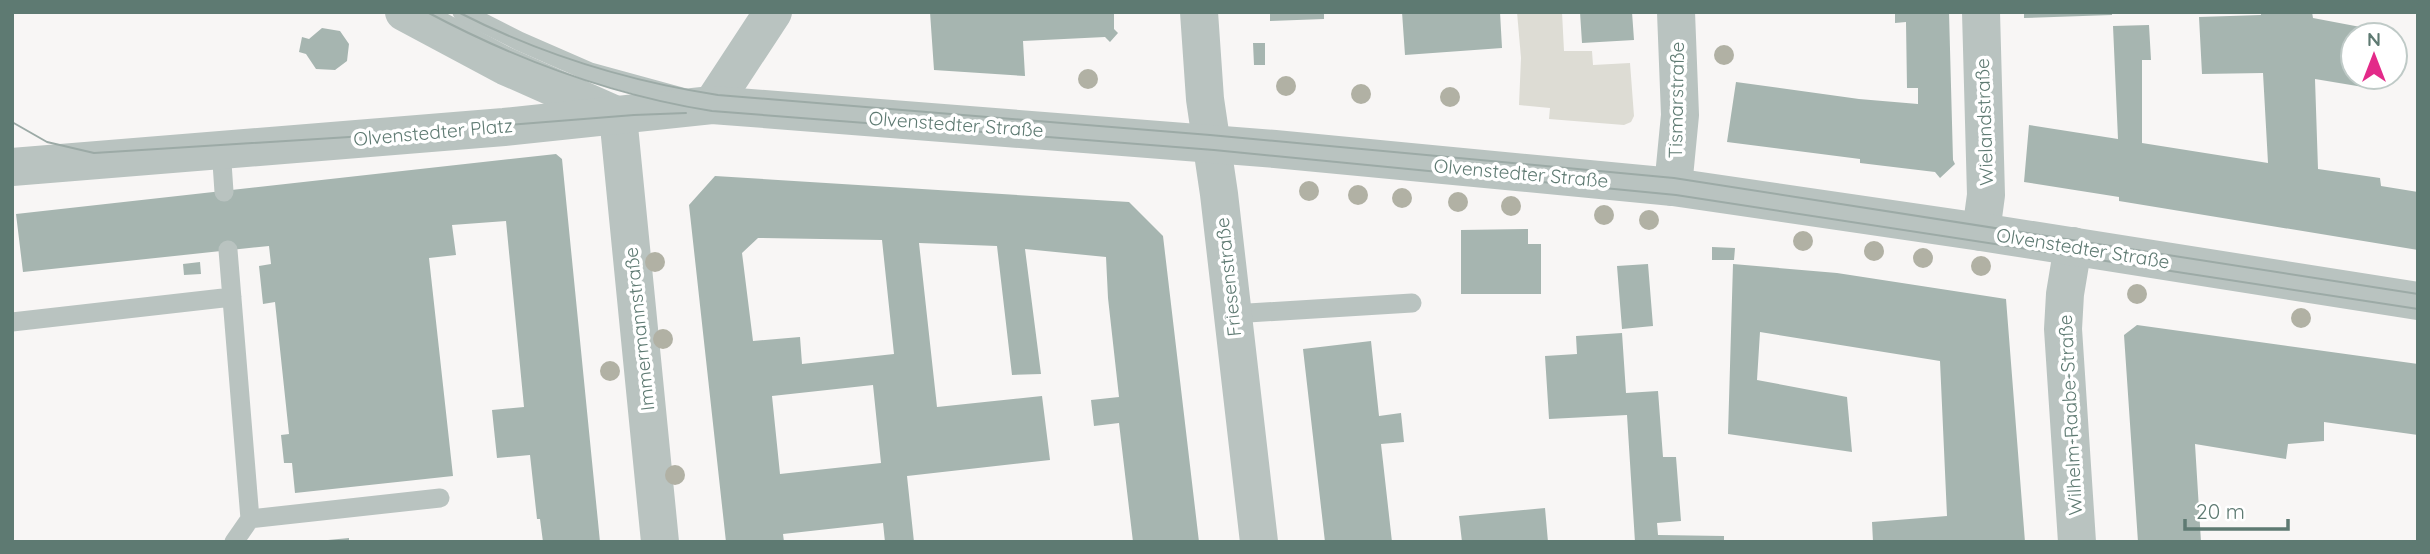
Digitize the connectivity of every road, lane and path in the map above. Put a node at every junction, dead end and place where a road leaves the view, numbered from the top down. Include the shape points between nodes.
1 (404, 12) edge
2 (462, 12) edge
3 (772, 12) edge
4 (1199, 12) edge
5 (1676, 12) edge
6 (1981, 12) edge
7 (712, 106) junction
8 (618, 116) junction
9 (1212, 144) junction
10 (220, 148) junction
11 (12, 167) edge
12 (1673, 187) junction
13 (224, 192) dead end
14 (1981, 232) junction
15 (2073, 246) junction
16 (228, 250) dead end
17 (232, 297) junction
18 (2418, 301) edge
19 (1412, 303) dead end
20 (1232, 314) junction
21 (12, 321) edge
22 (440, 498) dead end
23 (250, 519) junction
24 (234, 542) edge
25 (660, 542) edge
26 (1259, 542) edge
27 (2077, 542) edge

1 - 8 street via 505,66
2 - 7 lane via 590,72
3 - 7 street
4 - 9 street, Friesenstraße
5 - 12 street, Tismarstraße via 1680,115
6 - 14 street, Wielandstraße via 1986,195
7 - 8 street, Olvenstedter Straße
7 - 9 street, Olvenstedter Straße
8 - 10 street, Olvenstedter Platz
8 - 25 street, Immermannstraße
9 - 12 street, Olvenstedter Straße
9 - 20 street, Friesenstraße
10 - 11 street, Olvenstedter Platz
10 - 13 lane
12 - 14 street, Olvenstedter Straße
14 - 15 street, Olvenstedter Straße
15 - 18 street, Olvenstedter Straße
15 - 27 street, Wilhelm-Raabe-Straße via 2063,329
16 - 17 lane
17 - 21 lane
17 - 23 lane
19 - 20 lane
20 - 26 street, Friesenstraße
22 - 23 lane
23 - 24 lane

